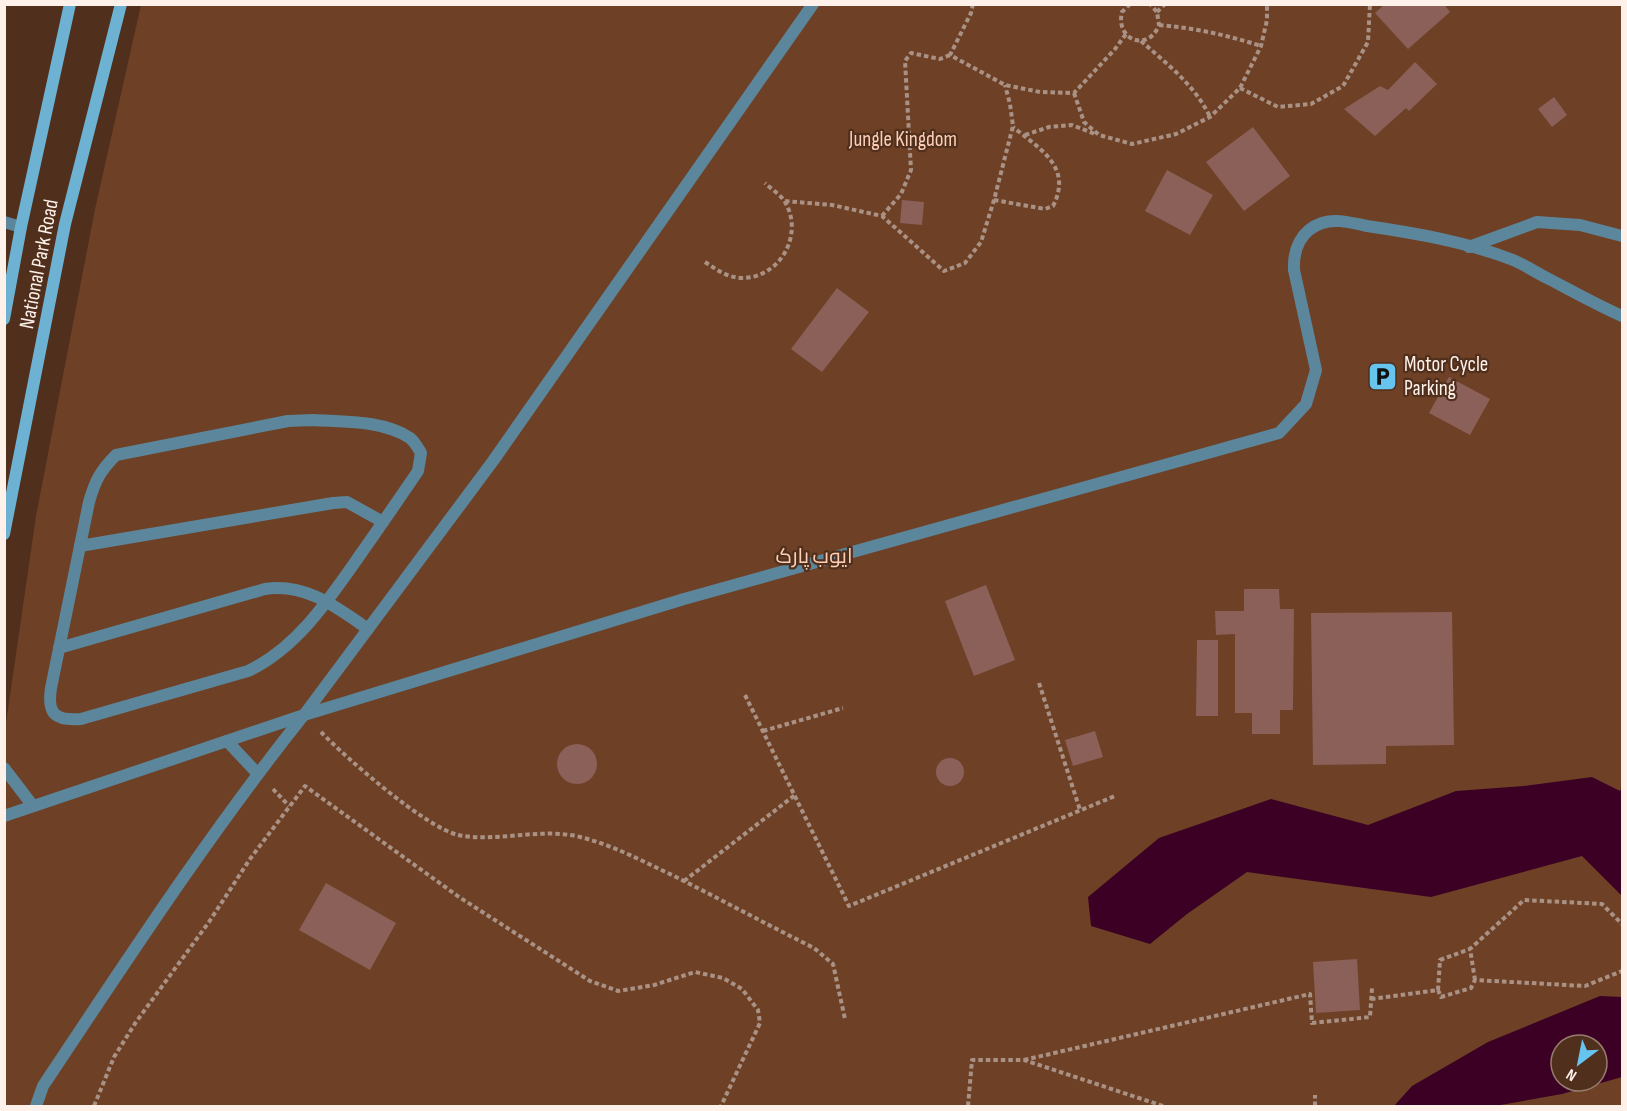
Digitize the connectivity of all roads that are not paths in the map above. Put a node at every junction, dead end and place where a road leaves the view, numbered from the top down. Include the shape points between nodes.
1 (70, 4) edge
2 (121, 4) edge
3 (813, 4) edge
4 (4, 222) edge
5 (21, 227) junction
6 (1623, 236) edge
7 (1469, 247) junction
8 (1623, 316) edge
9 (4, 319) edge
10 (383, 522) junction
11 (4, 534) edge
12 (80, 546) junction
13 (328, 601) junction
14 (368, 630) junction
15 (59, 648) junction
16 (304, 715) junction
17 (227, 741) junction
18 (4, 768) edge
19 (257, 773) junction
20 (33, 806) junction
21 (4, 816) edge
22 (36, 1107) edge

1 - 5 main road, National Park Road
2 - 11 main road, National Park Road via 65,224
3 - 14 street via 493,461
4 - 5 street
5 - 9 main road, National Park Road
6 - 7 street via 1580,225 1537,222
7 - 8 street via 1513,261
7 - 16 street via 1332,220 1308,231 1295,250 1294,270 1316,370 1306,404 1279,433 684,599
10 - 12 street via 347,502 333,503
10 - 12 street via 418,471 421,453 412,439 372,425 288,421 116,456 102,468 95,482
10 - 13 street
12 - 15 street
13 - 14 street
13 - 15 street via 298,589 265,589
13 - 15 street via 284,648 256,668 81,719 66,720 55,714 49,703
14 - 16 street
16 - 17 street
16 - 19 street
17 - 19 street
17 - 20 street
18 - 20 street
19 - 22 street via 152,922 44,1086
20 - 21 street

